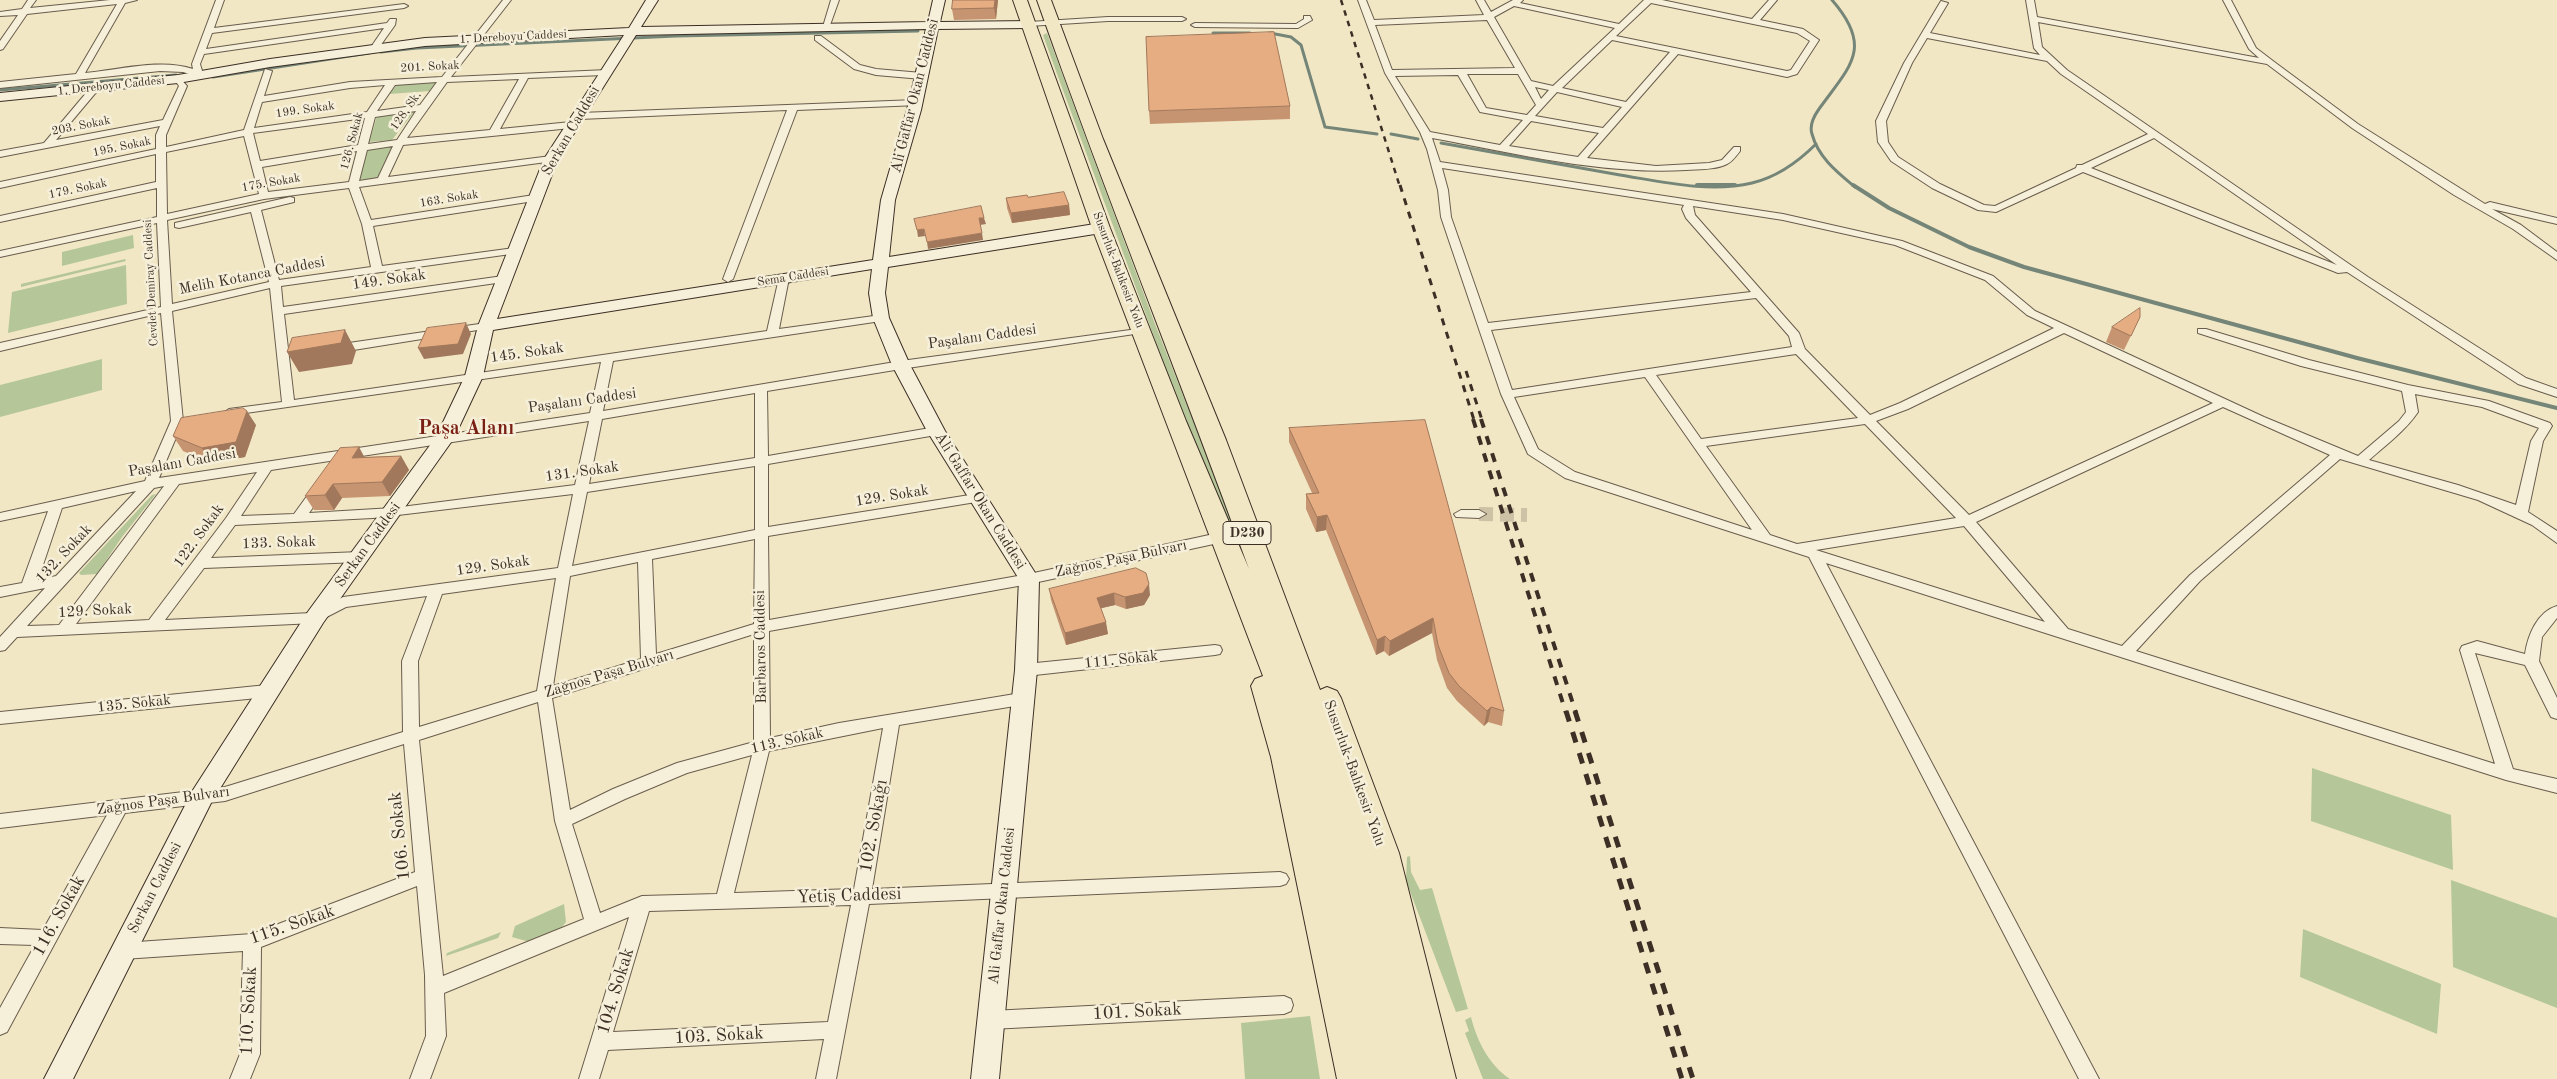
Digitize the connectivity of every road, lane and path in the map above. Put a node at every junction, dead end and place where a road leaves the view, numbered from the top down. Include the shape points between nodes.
1 (64, 0) edge
2 (133, 0) edge
3 (220, 0) edge
4 (507, 0) edge
5 (652, 0) edge
6 (835, 0) edge
7 (939, 0) edge
8 (1020, 0) edge
9 (1362, 0) edge
10 (1480, 0) edge
11 (1649, 0) edge
12 (1773, 0) edge
13 (2030, 0) edge
14 (2227, 0) edge
15 (122, 1) edge
16 (31, 2) edge
17 (1516, 2) edge
18 (406, 3) edge
19 (1944, 4) dead end
20 (0, 7) edge
21 (24, 12) junction
22 (0, 14) edge
23 (1489, 17) junction
24 (1044, 19) edge
25 (2034, 19) junction
26 (1193, 22) junction
27 (1754, 22) junction
28 (1370, 23) junction
29 (391, 25) junction
30 (933, 27) junction
31 (1621, 27) junction
32 (207, 31) junction
33 (632, 31) junction
34 (822, 33) junction
35 (1926, 35) junction
36 (1610, 37) junction
37 (475, 44) junction
38 (0, 47) edge
39 (375, 47) junction
40 (200, 52) junction
41 (1676, 52) junction
42 (2050, 59) junction
43 (2270, 63) junction
44 (268, 71) dead end
45 (1522, 71) junction
46 (604, 72) junction
47 (1461, 72) junction
48 (199, 74) junction
49 (1389, 74) junction
50 (525, 75) junction
51 (922, 76) junction
52 (79, 77) junction
53 (178, 79) junction
54 (445, 79) junction
55 (392, 82) junction
56 (1529, 83) junction
57 (0, 85) edge
58 (95, 88) junction
59 (1555, 89) junction
60 (0, 98) edge
61 (259, 100) junction
62 (916, 103) junction
63 (1540, 104) junction
64 (1627, 105) junction
65 (424, 107) junction
66 (793, 107) junction
67 (371, 113) junction
68 (1529, 117) junction
69 (576, 121) junction
70 (167, 122) junction
71 (1605, 131) junction
72 (248, 132) junction
73 (494, 132) junction
74 (1426, 134) junction
75 (2154, 134) junction
76 (400, 142) junction
77 (47, 145) junction
78 (364, 147) junction
79 (1502, 148) junction
80 (1737, 149) dead end
81 (161, 152) junction
82 (0, 154) edge
83 (551, 159) junction
84 (1581, 159) junction
85 (1437, 164) junction
86 (256, 165) junction
87 (2080, 167) junction
88 (382, 180) junction
89 (161, 184) junction
90 (353, 184) junction
91 (0, 185) edge
92 (2458, 193) junction
93 (264, 196) junction
94 (534, 198) junction
95 (1690, 203) junction
96 (255, 208) junction
97 (2536, 218) junction
98 (0, 219) edge
99 (2557, 221) edge
100 (161, 224) junction
101 (367, 224) junction
102 (2517, 227) junction
103 (1101, 228) junction
104 (514, 251) junction
105 (0, 254) edge
106 (2557, 257) edge
107 (880, 264) junction
108 (377, 270) junction
109 (784, 278) junction
110 (503, 279) junction
111 (728, 279) dead end
112 (2364, 279) junction
113 (275, 284) junction
114 (1758, 294) junction
115 (166, 308) junction
116 (279, 311) junction
117 (881, 318) junction
118 (486, 326) junction
119 (1484, 327) junction
120 (2064, 328) junction
121 (1141, 330) junction
122 (2202, 331) dead end
123 (772, 334) junction
124 (0, 347) edge
125 (323, 350) edge
126 (1799, 350) junction
127 (608, 358) junction
128 (901, 365) junction
129 (1649, 374) junction
130 (474, 376) junction
131 (761, 389) junction
132 (2408, 389) junction
133 (2557, 393) edge
134 (1507, 394) junction
135 (2225, 402) junction
136 (288, 404) junction
137 (596, 415) junction
138 (214, 416) edge
139 (1868, 420) junction
140 (936, 431) junction
141 (445, 438) junction
142 (1700, 444) junction
143 (346, 453) junction
144 (2338, 454) junction
145 (2360, 461) junction
146 (760, 462) junction
147 (268, 465) junction
148 (175, 480) junction
149 (1229, 481) junction
150 (150, 484) junction
151 (581, 489) junction
152 (976, 498) junction
153 (58, 503) junction
154 (392, 512) junction
155 (1461, 514) dead end
156 (1479, 514) tunnel mouth
157 (2521, 514) junction
158 (0, 516) edge
159 (299, 518) junction
160 (231, 521) junction
161 (1967, 521) junction
162 (760, 534) junction
163 (1223, 537) junction
164 (1765, 538) junction
165 (2557, 538) edge
166 (1795, 548) junction
167 (1815, 555) junction
168 (360, 557) junction
169 (645, 557) junction
170 (200, 562) junction
171 (564, 572) junction
172 (1029, 579) junction
173 (63, 580) junction
174 (28, 587) junction
175 (436, 590) junction
176 (0, 592) edge
177 (2557, 612) edge
178 (316, 618) junction
179 (154, 624) junction
180 (761, 627) junction
181 (64, 629) junction
182 (13, 632) junction
183 (2063, 634) junction
184 (0, 646) edge
185 (1215, 650) dead end
186 (2126, 652) junction
187 (2531, 661) junction
188 (649, 662) junction
189 (1026, 670) junction
190 (267, 691) junction
191 (544, 694) junction
192 (2552, 694) edge
193 (1021, 699) junction
194 (2557, 714) edge
195 (0, 718) edge
196 (892, 720) junction
197 (410, 736) junction
198 (762, 746) junction
199 (2506, 774) junction
200 (2557, 786) edge
201 (202, 797) junction
202 (120, 807) junction
203 (0, 821) edge
204 (564, 821) junction
205 (424, 876) junction
206 (1280, 879) dead end
207 (1004, 892) junction
208 (862, 895) junction
209 (724, 900) junction
210 (642, 904) junction
211 (594, 924) junction
212 (0, 936) edge
213 (47, 938) junction
214 (252, 942) junction
215 (124, 951) junction
216 (434, 988) junction
217 (1284, 1005) dead end
218 (991, 1020) junction
219 (0, 1026) edge
220 (837, 1030) junction
221 (601, 1041) junction
222 (58, 1079) edge
223 (240, 1079) edge
224 (420, 1079) edge
225 (589, 1079) edge
226 (826, 1079) edge
227 (985, 1079) edge
228 (1355, 1079) edge
229 (1382, 1079) edge
230 (1410, 1079) edge
231 (1438, 1079) edge
232 (2089, 1079) edge

1 - 16 street
2 - 15 street
3 - 32 street
4 - 37 street, 128. Sk.
5 - 33 main road, Serkan Caddesi
6 - 34 street
7 - 30 main road, Ali Gaffar Okan Caddesi
8 - 24 highway, Susurluk-Balıkesir Yolu / D230
9 - 28 street
10 - 23 street
11 - 27 street
11 - 31 street
12 - 27 street
13 - 25 street
14 - 43 street via 2253,49
15 - 21 street
15 - 52 street
16 - 20 street
16 - 21 street
17 - 23 street
17 - 31 street
18 - 29 street
18 - 32 street
19 - 35 street
21 - 22 street
21 - 38 street
23 - 28 street
23 - 45 street
24 - 26 street
24 - 30 main road, 1. Dereboyu Caddesi
24 - 103 highway, Susurluk-Balıkesir Yolu / D230
24 - 149 highway, Susurluk-Balıkesir Yolu / D230
25 - 42 street via 2038,48
25 - 43 street
26 - 26 street via 1298,26 1308,20 1307,18
27 - 41 street via 1800,31 1815,40 1794,72 1778,74
28 - 49 street
29 - 39 street
29 - 40 street
30 - 34 main road, 1. Dereboyu Caddesi
30 - 51 main road, Ali Gaffar Okan Caddesi
31 - 36 street
32 - 40 street
33 - 34 main road, 1. Dereboyu Caddesi
33 - 37 main road, 1. Dereboyu Caddesi
33 - 46 main road, Serkan Caddesi
34 - 51 street via 857,68
35 - 42 street
35 - 87 street via 1908,64 1881,121 1883,142 1894,159 1936,186 1982,208 1996,209
36 - 41 street
36 - 59 street
37 - 39 main road, 1. Dereboyu Caddesi
37 - 54 street, 128. Sk.
39 - 48 main road, 1. Dereboyu Caddesi
40 - 48 street via 196,64
41 - 64 street
42 - 75 street
43 - 92 street via 2355,126
44 - 61 street
45 - 47 street
45 - 56 street
46 - 50 street, 201. Sokak
46 - 69 main road, Serkan Caddesi
47 - 49 street
47 - 68 street via 1484,110
48 - 52 street via 184,69 160,68
48 - 53 main road, 1. Dereboyu Caddesi
49 - 74 street
50 - 54 street, 201. Sokak
50 - 73 street
51 - 62 main road, Ali Gaffar Okan Caddesi
52 - 57 street
53 - 58 main road, 1. Dereboyu Caddesi
53 - 70 street, Cevdet Demiray Caddesi via 183,86
54 - 55 street, 201. Sokak
54 - 65 street, 128. Sk.
55 - 61 street, 201. Sokak via 350,85
55 - 67 street, 126. Sokak
56 - 59 street
56 - 63 street
58 - 60 main road, 1. Dereboyu Caddesi
58 - 77 street
59 - 63 street
59 - 64 street
61 - 72 street
62 - 66 street
62 - 107 main road, Ali Gaffar Okan Caddesi via 888,200
63 - 68 street
64 - 71 street
65 - 67 street, 199. Sokak
65 - 76 street, 128. Sk.
66 - 69 street
66 - 111 street
67 - 72 street, 199. Sokak
67 - 78 street, 126. Sokak
68 - 71 street
68 - 79 street
69 - 73 street
69 - 83 main road, Serkan Caddesi
70 - 77 street, 203. Sokak
70 - 81 street, Cevdet Demiray Caddesi via 161,135
71 - 84 street
72 - 81 street, 195. Sokak
72 - 86 street
73 - 76 street
74 - 79 street
74 - 85 street
75 - 87 street
75 - 112 street
76 - 78 street
76 - 88 street, 128. Sk.
77 - 82 street, 203. Sokak
78 - 86 street
78 - 90 street, 126. Sokak
79 - 84 street
80 - 84 street via 1725,162 1709,166 1639,168
81 - 89 street, Cevdet Demiray Caddesi
81 - 91 street, 195. Sokak
83 - 88 street, 175. Sokak
83 - 94 main road, Serkan Caddesi
85 - 95 street
85 - 119 street via 1444,190 1446,217
86 - 93 street
87 - 112 street
88 - 90 street, 175. Sokak
89 - 98 street, 179. Sokak
89 - 100 street, Cevdet Demiray Caddesi
90 - 93 street, 175. Sokak
90 - 96 street
90 - 101 street, 126. Sokak
92 - 97 street via 2496,208
92 - 102 street
93 - 100 street, 175. Sokak
94 - 101 street, 163. Sokak
94 - 104 main road, Serkan Caddesi
95 - 114 street via 1690,216
95 - 120 street via 1783,218 1898,243 1989,278 2031,313
96 - 100 street
96 - 113 street
97 - 99 street
97 - 102 street via 2525,220
100 - 105 street, 175. Sokak
100 - 115 street, Cevdet Demiray Caddesi
101 - 108 street, 126. Sokak
102 - 106 street
103 - 107 main road, Sema Caddesi
103 - 121 highway, Susurluk-Balıkesir Yolu / D230
104 - 108 street, Melih Kotanca Caddesi
104 - 110 main road, Serkan Caddesi
107 - 109 main road, Sema Caddesi
107 - 117 main road, Ali Gaffar Okan Caddesi via 877,293
108 - 113 street, Melih Kotanca Caddesi
109 - 118 main road, Sema Caddesi
109 - 123 street
110 - 116 street, 149. Sokak
110 - 118 main road, Serkan Caddesi
112 - 133 street via 2522,381
113 - 115 street, Melih Kotanca Caddesi
113 - 116 street
114 - 119 street
114 - 126 street via 1796,335
115 - 124 street, Melih Kotanca Caddesi
115 - 150 street, Cevdet Demiray Caddesi via 182,421
116 - 136 street via 290,356
117 - 123 street, 145. Sokak
117 - 128 main road, Ali Gaffar Okan Caddesi
118 - 125 street
118 - 130 main road, Serkan Caddesi
119 - 134 street
120 - 135 street
120 - 139 street via 1904,406
121 - 128 street, Paşalanı Caddesi
121 - 163 highway, Susurluk-Balıkesir Yolu / D230 via 1174,421
122 - 132 street via 2305,363
123 - 127 street, 145. Sokak
126 - 129 street
126 - 139 street
127 - 130 street, 145. Sokak
127 - 137 street
128 - 131 street, Paşalanı Caddesi
128 - 140 main road, Ali Gaffar Okan Caddesi
129 - 134 street
129 - 142 street
130 - 136 street, 145. Sokak
130 - 141 main road, Serkan Caddesi
131 - 137 street, Paşalanı Caddesi
131 - 146 street, Barbaros Caddesi
132 - 145 street via 2412,412 2403,424
132 - 157 street via 2485,404 2546,426 2537,441
134 - 164 street via 1533,451 1562,470
135 - 144 street
135 - 161 street
136 - 138 street, 145. Sokak
137 - 141 street, Paşalanı Caddesi
137 - 151 street
139 - 142 street
139 - 161 street
140 - 146 street, 131. Sokak
140 - 152 main road, Ali Gaffar Okan Caddesi
141 - 143 street, Paşalanı Caddesi
141 - 154 main road, Serkan Caddesi
142 - 164 street
143 - 147 street, Paşalanı Caddesi
143 - 159 street
144 - 145 street
144 - 186 street via 2195,578
145 - 157 street via 2498,502
146 - 151 street, 131. Sokak
146 - 162 street, Barbaros Caddesi
147 - 148 street, Paşalanı Caddesi
147 - 160 street, 122. Sokak
148 - 150 street, Paşalanı Caddesi
148 - 181 street
149 - 230 highway, Susurluk-Balıkesir Yolu / D230 via 1351,819
149 - 231 highway, Susurluk-Balıkesir Yolu via 1248,514 1312,658 1342,736 1382,853
150 - 153 street, Paşalanı Caddesi
150 - 173 street, 132. Sokak
151 - 154 street, 131. Sokak
151 - 171 street
152 - 162 street, 129. Sokak
152 - 172 main road, Ali Gaffar Okan Caddesi
153 - 158 street, Paşalanı Caddesi
153 - 174 street
154 - 159 street, 131. Sokak
154 - 168 main road, Serkan Caddesi
155 - 156 street
157 - 165 street via 2542,523
159 - 160 street, 131. Sokak
160 - 170 street, 122. Sokak
161 - 166 street
161 - 183 street
162 - 169 street, 129. Sokak
162 - 180 street, Barbaros Caddesi
163 - 172 street, Zağnos Paşa Bulvarı
163 - 228 highway, Susurluk-Balıkesir Yolu via 1286,757
163 - 229 highway, Susurluk-Balıkesir Yolu / D230 via 1301,738 1332,831
164 - 166 street
166 - 167 street
167 - 183 street
167 - 232 street
168 - 170 street, 133. Sokak
168 - 178 main road, Serkan Caddesi
169 - 171 street, 129. Sokak
169 - 188 street
170 - 179 street, 122. Sokak
171 - 175 street, 129. Sokak
171 - 191 street
172 - 180 street, Zağnos Paşa Bulvarı
172 - 189 main road, Ali Gaffar Okan Caddesi
173 - 174 street
173 - 182 street, 132. Sokak
174 - 176 street
175 - 178 street, 129. Sokak via 343,602
175 - 197 street, 106. Sokak via 410,661
177 - 187 street via 2535,636
178 - 179 street, 129. Sokak
178 - 190 main road, Serkan Caddesi
179 - 181 street, 129. Sokak
180 - 188 street, Zağnos Paşa Bulvarı
180 - 198 street, Barbaros Caddesi
181 - 182 street, 129. Sokak
182 - 184 street, 132. Sokak
183 - 186 street
185 - 189 street, 111. Sokak
186 - 199 street
187 - 192 street
187 - 199 street via 2477,646 2467,650
188 - 191 street, Zağnos Paşa Bulvarı
189 - 193 main road, Ali Gaffar Okan Caddesi
190 - 195 street, 135. Sokak
190 - 201 main road, Serkan Caddesi
191 - 197 street, Zağnos Paşa Bulvarı
191 - 204 street
192 - 194 street
193 - 196 street, 113. Sokak
193 - 207 main road, Ali Gaffar Okan Caddesi
196 - 198 street, 113. Sokak
196 - 208 street, 102. Sokağı
197 - 201 street, Zağnos Paşa Bulvarı via 225,794
197 - 205 street, 106. Sokak
198 - 204 street, 113. Sokak via 683,768
198 - 209 street, Barbaros Caddesi
199 - 200 street
201 - 202 street, Zağnos Paşa Bulvarı
201 - 215 main road, Serkan Caddesi
202 - 203 street, Zağnos Paşa Bulvarı
202 - 213 street, 116. Sokak
204 - 211 street
205 - 214 street, 115. Sokak
205 - 216 street, 106. Sokak
206 - 207 street, Yetiş Caddesi
207 - 208 street, Yetiş Caddesi
207 - 218 main road, Ali Gaffar Okan Caddesi
208 - 209 street, Yetiş Caddesi
208 - 220 street, 102. Sokağı
209 - 210 street, Yetiş Caddesi
210 - 211 street, Yetiş Caddesi
210 - 221 street, 104. Sokak
211 - 216 street, Yetiş Caddesi
212 - 213 street
213 - 219 street, 116. Sokak
214 - 215 street, 115. Sokak
214 - 223 street, 110. Sokak via 250,1054
215 - 222 main road, Serkan Caddesi
216 - 224 street, 106. Sokak via 436,1036
217 - 218 street, 101. Sokak
218 - 227 main road, Ali Gaffar Okan Caddesi
220 - 221 street, 103. Sokak
220 - 226 street, 102. Sokağı
221 - 225 street, 104. Sokak

